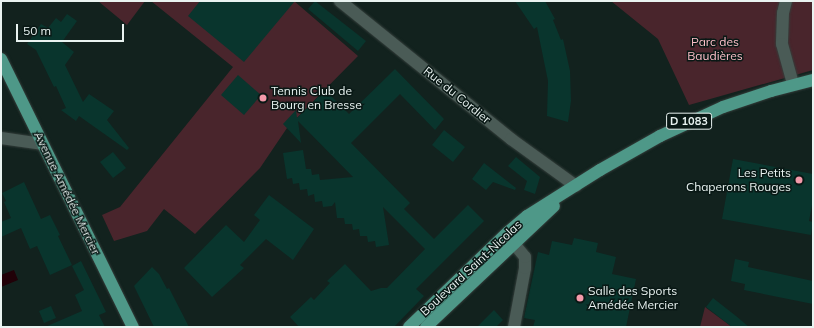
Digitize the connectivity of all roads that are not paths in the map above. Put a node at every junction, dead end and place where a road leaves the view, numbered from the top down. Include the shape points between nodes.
1 (340, 1) edge
2 (786, 1) edge
3 (1, 59) edge
4 (813, 80) edge
5 (792, 84) junction
6 (1, 138) edge
7 (42, 144) junction
8 (576, 186) junction
9 (514, 244) junction
10 (133, 327) edge
11 (409, 327) edge
12 (426, 327) edge
13 (514, 327) edge

1 - 8 street, Rue du Cordier via 511,139
2 - 5 street via 782,44
3 - 7 main road, Avenue Amédée Mercier
4 - 5 main road, Boulevard Saint-Nicolas / D 1083
5 - 8 main road, Boulevard Saint-Nicolas / D 1083 via 723,107 684,124
6 - 7 street
7 - 10 main road, Avenue Amédée Mercier
8 - 9 main road, Boulevard Saint-Nicolas / D 1083
8 - 11 main road, Boulevard Saint-Nicolas / D 1083 via 527,216 508,232
9 - 12 main road, Boulevard Saint-Nicolas / D 1083
9 - 13 street via 524,257 525,268

